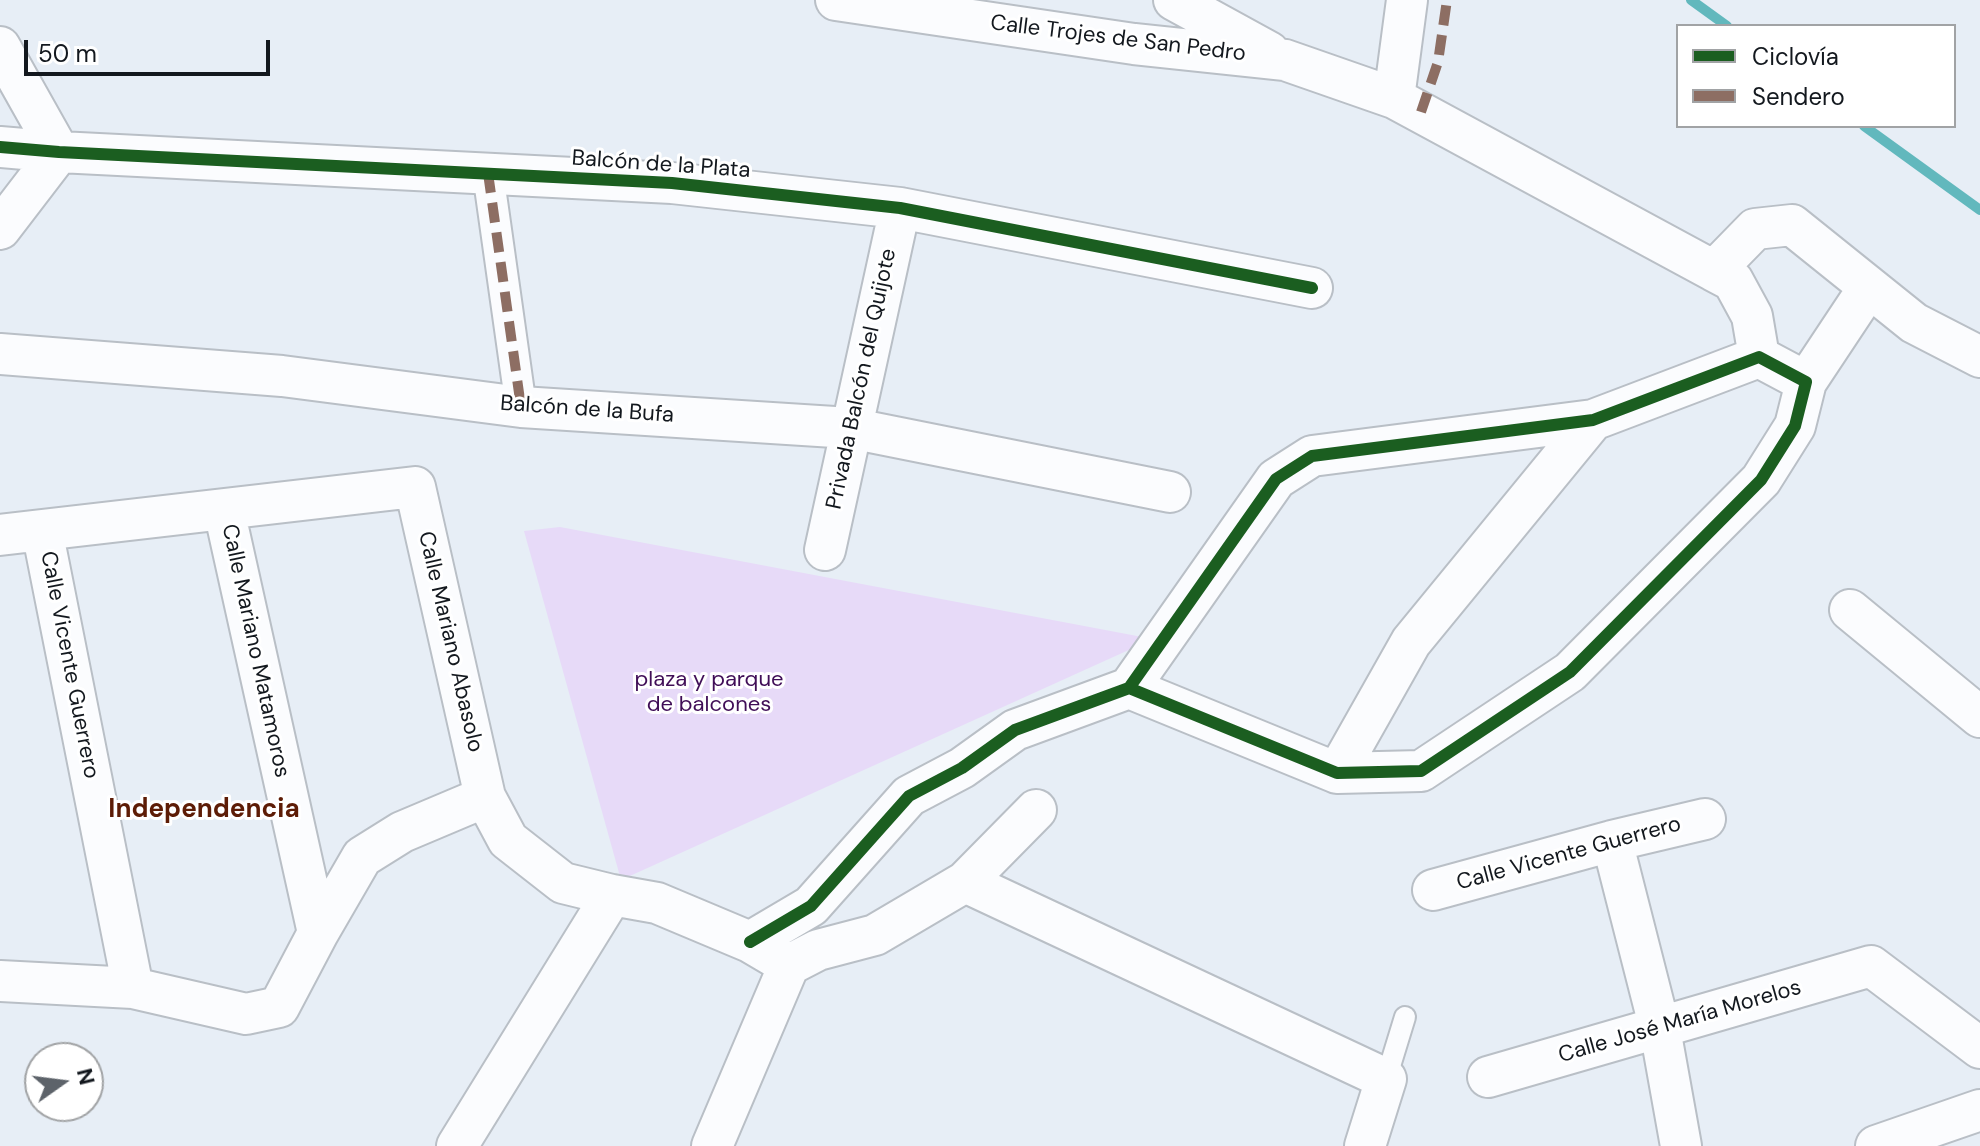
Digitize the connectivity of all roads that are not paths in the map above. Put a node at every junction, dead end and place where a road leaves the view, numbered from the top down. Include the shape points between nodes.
1 (836, 0) edge
2 (1174, 0) edge
3 (1407, 0) edge
4 (0, 47) edge
5 (1285, 60) junction
6 (1394, 98) junction
7 (0, 147) edge
8 (59, 152) junction
9 (488, 173) junction
10 (900, 208) junction
11 (0, 229) edge
12 (1714, 271) junction
13 (1869, 287) junction
14 (1312, 288) dead end
15 (0, 354) edge
16 (1759, 357) junction
17 (1980, 357) edge
18 (1806, 382) junction
19 (521, 407) junction
20 (1593, 420) junction
21 (850, 428) junction
22 (1170, 492) dead end
23 (224, 510) junction
24 (42, 530) junction
25 (0, 535) edge
26 (825, 550) dead end
27 (1850, 610) dead end
28 (1129, 688) junction
29 (1980, 717) edge
30 (1337, 773) junction
31 (485, 797) junction
32 (1036, 810) dead end
33 (1705, 819) dead end
34 (1612, 841) junction
35 (965, 882) junction
36 (1433, 890) dead end
37 (612, 895) junction
38 (318, 933) junction
39 (750, 942) junction
40 (789, 965) junction
41 (0, 981) edge
42 (133, 988) junction
43 (1405, 1017) dead end
44 (1660, 1029) junction
45 (1980, 1048) edge
46 (1488, 1077) dead end
47 (1386, 1079) junction
48 (1980, 1110) edge
49 (457, 1146) edge
50 (712, 1146) edge
51 (1365, 1146) edge
52 (1681, 1146) edge
53 (1876, 1146) edge

1 - 5 street, Calle Trojes de San Pedro via 1134,44
2 - 5 street
3 - 6 street
4 - 8 street
5 - 6 street, Calle Trojes de San Pedro
6 - 12 street, Calle Trojes de San Pedro
7 - 8 street, Balcón de la Plata
8 - 9 street, Balcón de la Plata
8 - 11 street
9 - 10 street, Balcón de la Plata via 672,183
9 - 19 street
10 - 14 street, Balcón de la Plata
10 - 21 street, Privada Balcón del Quijote
12 - 13 street via 1755,229 1792,225
12 - 16 street, Calle Trojes de San Pedro via 1733,281 1740,293 1752,316
13 - 17 street via 1914,323
13 - 18 street
15 - 19 street, Balcón de la Bufa via 282,376
16 - 18 street
16 - 20 street
18 - 30 street via 1795,426 1761,480 1570,672 1421,771
19 - 21 street, Balcón de la Bufa
20 - 28 street via 1312,456 1276,479
20 - 30 street via 1411,642
21 - 22 street, Balcón de la Bufa
21 - 26 street, Privada Balcón del Quijote
23 - 24 street
23 - 31 street, Calle Mariano Abasolo via 415,487
23 - 38 street, Calle Mariano Matamoros
24 - 25 street
24 - 42 street, Calle Vicente Guerrero
27 - 29 street
28 - 30 street
28 - 39 street via 1015,730 962,768 909,796 811,906
31 - 37 street, Calle Mariano Abasolo via 508,840 563,883
31 - 38 street via 402,832 362,857
32 - 35 street
33 - 34 street, Calle Vicente Guerrero
34 - 36 street, Calle Vicente Guerrero
34 - 44 street
35 - 40 street via 875,935 818,950
35 - 47 street
37 - 39 street, Calle Mariano Abasolo via 657,903
37 - 49 street
38 - 42 street via 279,1007 246,1014
39 - 40 street, Calle Mariano Abasolo
40 - 50 street
41 - 42 street
43 - 47 lane
44 - 45 street, Calle José María Morelos via 1871,966
44 - 46 street, Calle José María Morelos
44 - 52 street
47 - 51 street
48 - 53 street

